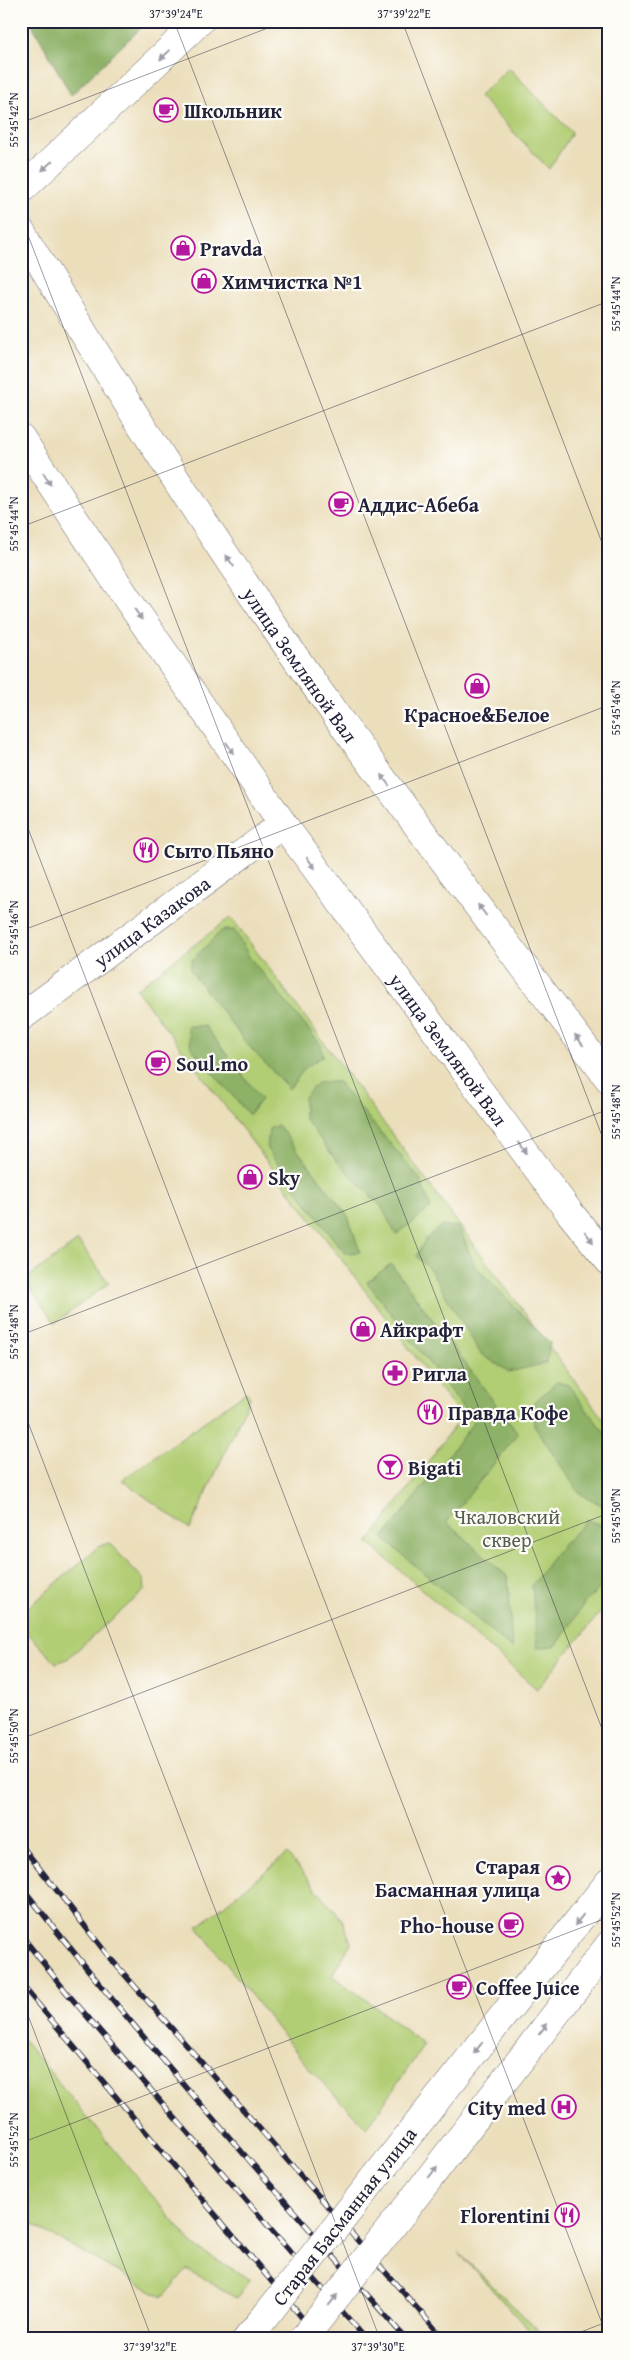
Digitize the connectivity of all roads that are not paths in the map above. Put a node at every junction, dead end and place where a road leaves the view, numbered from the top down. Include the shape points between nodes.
1 (200, 21) edge
2 (21, 190) edge
3 (21, 231) edge
4 (21, 438) edge
5 (283, 824) junction
6 (21, 1017) edge
7 (609, 1079) edge
8 (609, 1261) edge
9 (609, 1882) edge
10 (609, 1945) edge
11 (253, 2331) edge
12 (303, 2339) edge

1 -> 2 main road
7 -> 3 main road, улица Земляной Вал via 338,718 102,365
4 -> 5 main road, улица Земляной Вал
5 - 6 main road, улица Казакова
5 -> 8 main road, улица Земляной Вал
9 -> 11 main road, Старая Басманная улица, bridge
12 -> 10 main road, bridge

